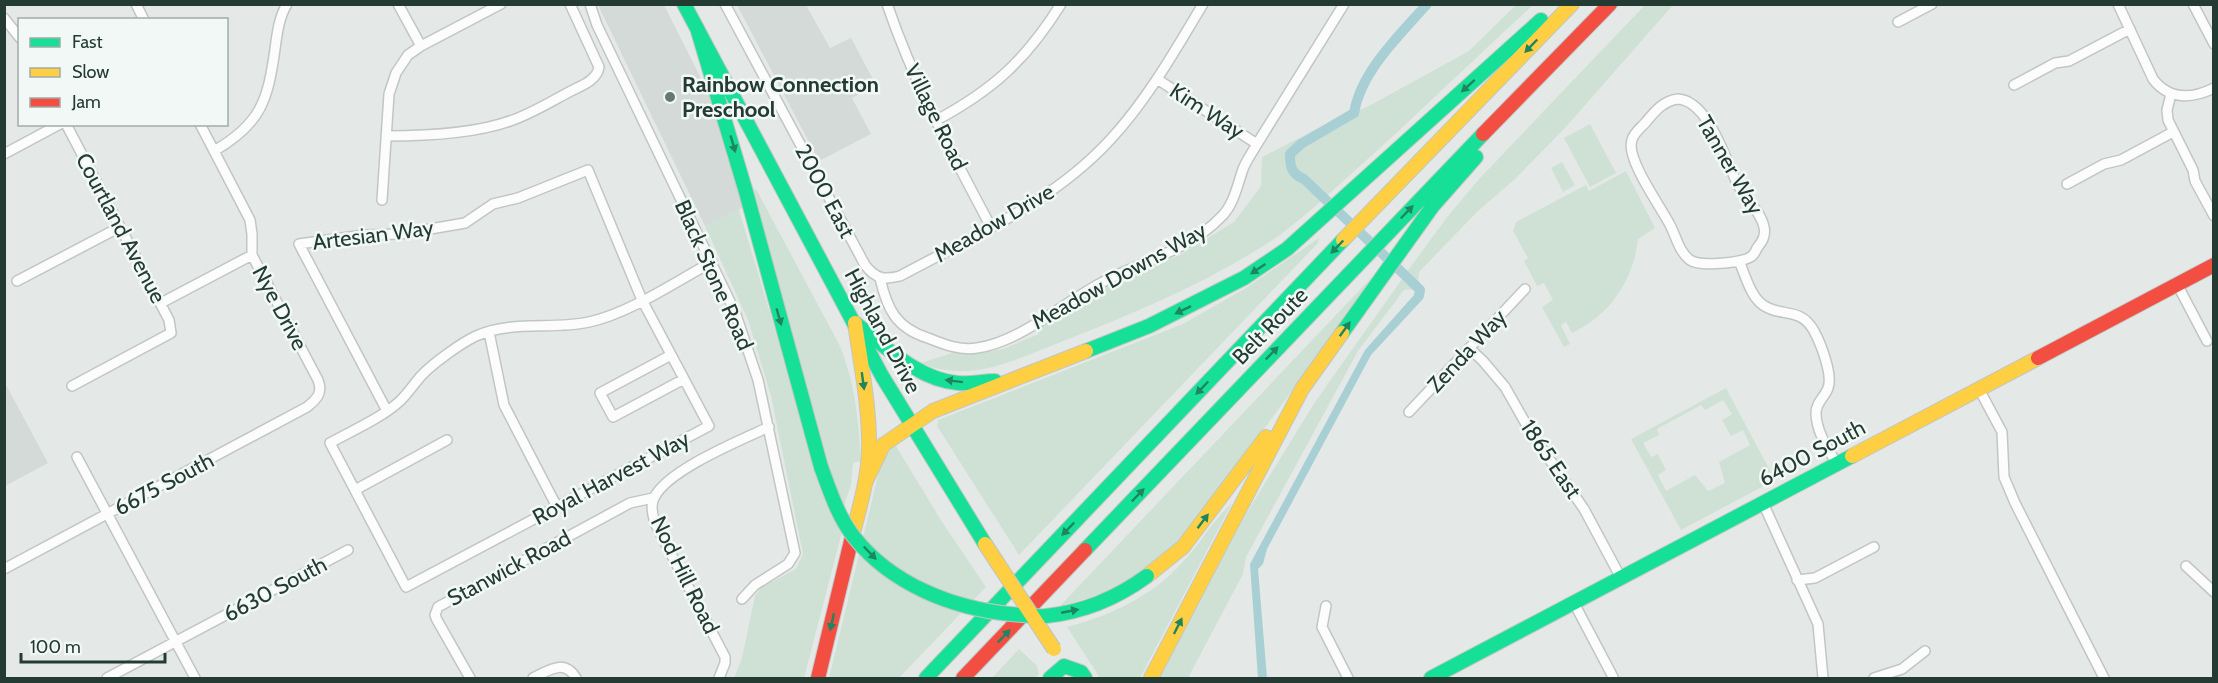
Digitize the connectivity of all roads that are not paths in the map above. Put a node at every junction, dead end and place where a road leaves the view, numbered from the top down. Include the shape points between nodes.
1 (136, 4) edge
2 (398, 4) edge
3 (501, 4) edge
4 (570, 4) edge
5 (590, 4) edge
6 (684, 4) edge
7 (725, 4) edge
8 (887, 4) edge
9 (1061, 4) edge
10 (1203, 4) edge
11 (1344, 4) edge
12 (1558, 4) edge
13 (1572, 4) edge
14 (1610, 4) edge
15 (1932, 4) edge
16 (2118, 4) edge
17 (2193, 4) edge
18 (285, 5) edge
19 (5, 18) edge
20 (143, 18) edge
21 (1898, 22) dead end
22 (697, 28) junction
23 (2130, 29) junction
24 (18, 35) edge
25 (2214, 44) edge
26 (421, 46) junction
27 (1157, 79) junction
28 (2014, 85) dead end
29 (2214, 88) edge
30 (2171, 94) junction
31 (935, 121) junction
32 (56, 126) edge
33 (67, 126) edge
34 (201, 126) edge
35 (2173, 132) junction
36 (386, 136) junction
37 (1257, 144) junction
38 (214, 151) junction
39 (4, 154) edge
40 (588, 170) joint
41 (2067, 184) dead end
42 (382, 200) dead end
43 (2214, 216) edge
44 (120, 227) junction
45 (991, 227) junction
46 (252, 255) junction
47 (1739, 261) junction
48 (712, 262) junction
49 (2214, 265) edge
50 (880, 278) junction
51 (17, 281) dead end
52 (2177, 284) junction
53 (1525, 289) dead end
54 (642, 300) junction
55 (161, 303) junction
56 (855, 323) junction
57 (489, 332) junction
58 (2207, 340) dead end
59 (1469, 348) junction
60 (671, 355) junction
61 (684, 379) junction
62 (1012, 380) junction
63 (72, 386) dead end
64 (1980, 388) junction
65 (1302, 389) junction
66 (320, 394) joint
67 (387, 411) junction
68 (1409, 412) dead end
69 (910, 425) junction
70 (769, 427) junction
71 (447, 440) dead end
72 (77, 457) dead end
73 (1837, 464) junction
74 (865, 483) junction
75 (355, 490) junction
76 (653, 498) junction
77 (1763, 503) junction
78 (557, 507) junction
79 (107, 514) junction
80 (1874, 547) dead end
81 (348, 550) dead end
82 (2186, 566) dead end
83 (4, 569) edge
84 (1621, 578) junction
85 (1797, 580) junction
86 (2214, 592) edge
87 (742, 599) dead end
88 (1574, 603) junction
89 (1326, 606) dead end
90 (176, 642) junction
91 (1925, 651) dead end
92 (1064, 672) edge
93 (1613, 677) dead end
94 (107, 678) edge
95 (195, 678) edge
96 (470, 678) edge
97 (533, 678) edge
98 (576, 678) edge
99 (719, 678) edge
100 (818, 678) edge
101 (926, 678) edge
102 (963, 678) edge
103 (1050, 678) edge
104 (1086, 678) edge
105 (1151, 678) edge
106 (1348, 678) edge
107 (1431, 678) edge
108 (1823, 678) edge
109 (1874, 678) edge
110 (2104, 678) edge

1 - 20 street
2 - 26 street
3 - 26 street
4 - 36 street via 596,60 598,73 589,82 499,125
5 - 48 street, Black Stone Road
6 - 22 main road, Highland Drive
7 - 50 street, 2000 East via 865,265
8 - 31 street, Village Road
9 - 31 street via 1035,43 1012,68 986,90
10 - 27 street, Meadow Drive
11 - 37 street, Meadow Downs Way
12 -> 62 main road via 1287,249 1244,278 1149,326
13 -> 101 main road, Belt Route
65 -> 14 main road via 1432,207
102 -> 14 main road, Belt Route
15 - 21 street
16 - 23 street
17 - 25 street
18 - 38 street via 271,80 259,112 235,138
19 - 24 street
22 - 56 main road, Highland Drive
22 -> 65 main road, bridge via 740,166 820,467 854,537 880,564 913,586 960,605 1004,614 1044,616 1114,598 1183,547
23 - 28 street
23 - 30 street via 2153,79
26 - 36 street via 408,55 391,84
27 - 37 street, Kim Way
27 - 45 street, Meadow Drive via 1110,140 1082,167 1024,210
29 - 30 street via 2195,96
30 - 35 street via 2167,115
31 - 45 street, Village Road
32 - 39 street
33 - 44 street, Courtland Avenue
34 - 38 street, Nye Drive
35 - 41 street
35 - 43 street
36 - 42 street
37 - 50 street, Meadow Downs Way via 1229,207 1206,230 1099,284 998,342 958,348 908,330 896,319 884,297
38 - 46 street, Nye Drive via 250,220
40 - 54 street, Royal Harvest Way
40 - 67 street, Artesian Way via 493,204 465,223 299,244
44 - 51 street
44 - 55 street, Courtland Avenue
45 - 50 street, Meadow Drive via 900,276
46 - 55 street
46 - 66 street, Nye Drive via 318,380
47 - 47 street, Tanner Way via 1751,256 1761,244 1763,224 1738,184 1716,135 1696,106 1685,99 1675,99 1655,111 1634,134 1630,146 1633,159 1686,256 1700,264
47 - 73 street via 1760,303 1798,315 1815,332 1830,377 1816,416 1824,442
48 - 54 street
48 - 70 street, Black Stone Road via 744,337
49 - 52 main road, 6400 South
52 - 58 street
52 - 64 main road, 6400 South
53 - 59 street, Zenda Way
54 - 57 street via 590,322
54 - 60 street, Royal Harvest Way
55 - 63 street, Courtland Avenue via 171,333
62 -> 56 main road via 957,383 934,378 907,363
56 - 69 main road, Highland Drive
56 -> 74 main road via 869,450
57 - 67 street via 475,336 432,365
57 - 78 street via 504,405
59 - 68 street, Zenda Way
59 - 84 street, 1865 East via 1505,387 1584,509
60 - 61 street, Royal Harvest Way
60 - 61 street via 600,393 614,417
61 - 78 street, Royal Harvest Way via 710,426
62 - 69 main road via 933,411
64 - 73 main road, 6400 South
64 - 110 street via 2002,432 2004,477 2015,504
105 -> 65 main road
66 - 79 street, 6675 South via 307,407
67 - 75 street, Royal Harvest Way via 330,442
69 - 74 main road via 883,445
69 - 92 main road, Highland Drive, bridge via 1054,650
70 - 76 street, Nod Hill Road via 678,473
70 - 87 street, Black Stone Road via 795,553 783,568 754,585
71 - 75 street
72 - 79 street
73 - 77 main road, 6400 South
74 -> 100 main road
75 - 78 street, Royal Harvest Way via 406,587
76 - 96 street, Stanwick Road via 630,503 438,607 437,620
76 - 99 street, Nod Hill Road via 656,525 725,657
77 - 84 main road, 6400 South
77 - 85 street
79 - 83 street, 6675 South
79 - 90 street
80 - 85 street via 1815,578
81 - 90 street, 6630 South
82 - 86 street
84 - 88 main road, 6400 South
85 - 108 street via 1818,624
88 - 93 street
88 - 107 main road, 6400 South
89 - 106 street via 1322,627
90 - 94 street, 6630 South
90 - 95 street
91 - 109 street via 1902,669
92 - 103 main road
92 - 104 main road, Highland Drive via 1081,672
97 - 98 street via 556,666

